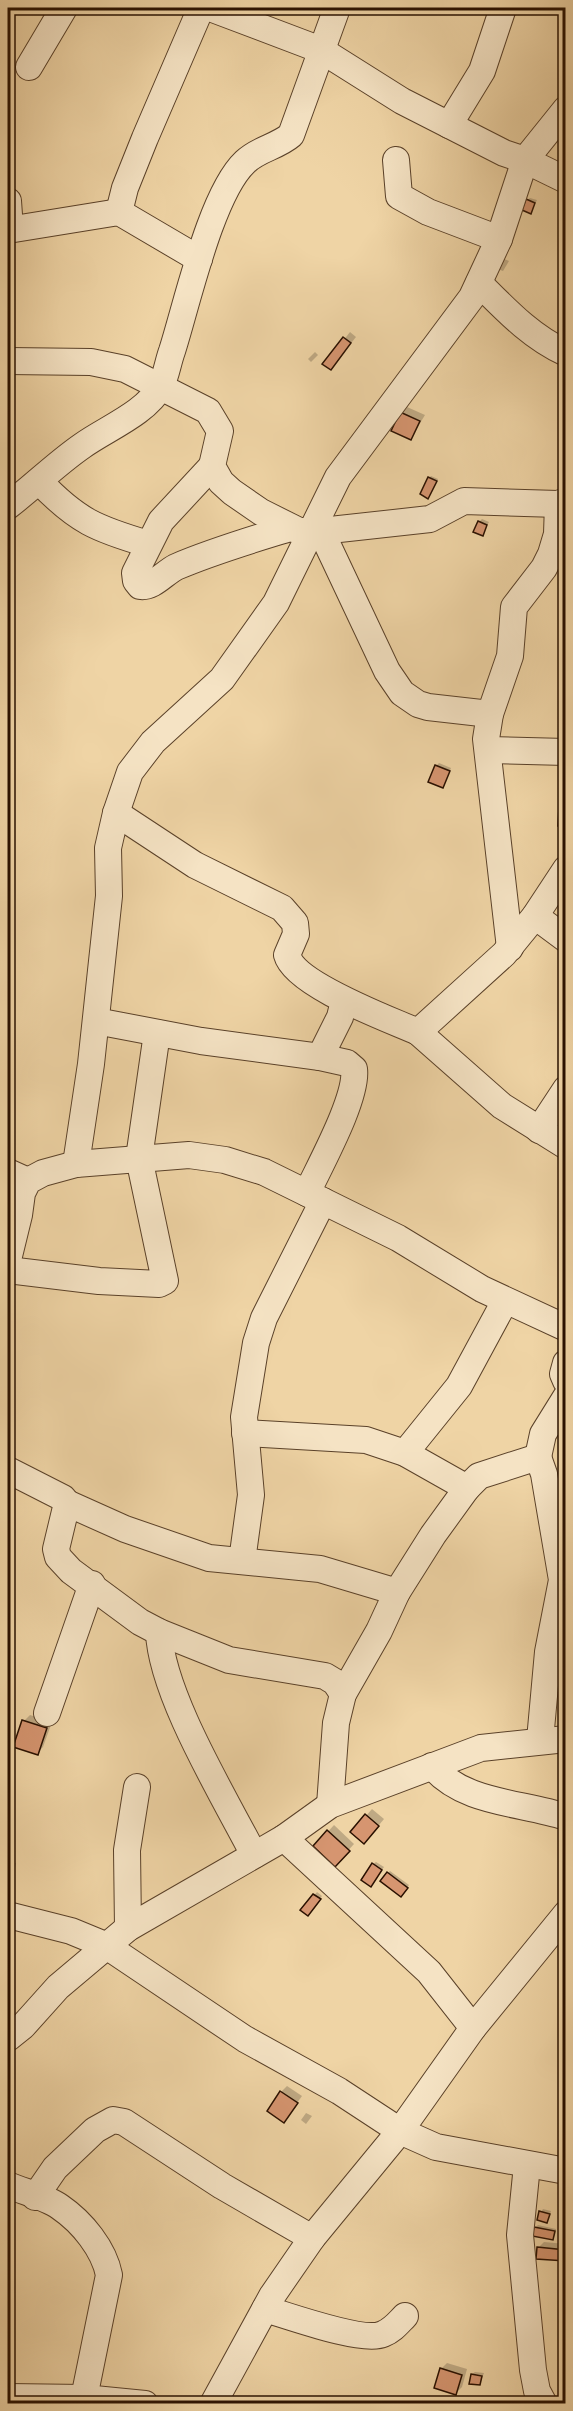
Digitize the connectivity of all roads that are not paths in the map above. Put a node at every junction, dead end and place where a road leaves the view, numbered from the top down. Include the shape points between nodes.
1 (64, 8) edge
2 (201, 8) edge
3 (210, 8) edge
4 (337, 8) edge
5 (503, 8) edge
6 (321, 50) junction
7 (29, 67) dead end
8 (566, 108) edge
9 (449, 125) junction
10 (525, 159) junction
11 (396, 160) dead end
12 (566, 180) edge
13 (8, 201) edge
14 (119, 212) junction
15 (9, 229) edge
16 (499, 239) junction
17 (199, 259) junction
18 (479, 283) junction
19 (566, 353) edge
20 (8, 361) edge
21 (161, 386) junction
22 (212, 466) junction
23 (40, 482) junction
24 (562, 503) edge
25 (8, 506) edge
26 (308, 530) junction
27 (148, 544) junction
28 (490, 714) junction
29 (488, 750) junction
30 (566, 752) edge
31 (116, 813) junction
32 (566, 869) edge
33 (535, 916) junction
34 (566, 939) edge
35 (510, 948) junction
36 (344, 1001) junction
37 (96, 1021) junction
38 (157, 1032) junction
39 (418, 1032) junction
40 (320, 1057) junction
41 (566, 1089) edge
42 (539, 1130) junction
43 (566, 1146) edge
44 (139, 1158) junction
45 (76, 1164) junction
46 (18, 1177) edge
47 (315, 1197) junction
48 (8, 1260) edge
49 (8, 1270) edge
50 (505, 1301) junction
51 (566, 1328) edge
52 (566, 1363) edge
53 (566, 1381) edge
54 (566, 1397) edge
55 (244, 1433) junction
56 (405, 1453) junction
57 (538, 1457) junction
58 (8, 1470) edge
59 (468, 1488) junction
60 (67, 1503) junction
61 (242, 1561) junction
62 (92, 1584) junction
63 (397, 1592) junction
64 (159, 1632) junction
65 (343, 1694) junction
66 (47, 1713) dead end
67 (566, 1739) edge
68 (540, 1740) junction
69 (432, 1766) junction
70 (137, 1787) dead end
71 (330, 1805) junction
72 (565, 1812) edge
73 (284, 1838) junction
74 (254, 1855) junction
75 (8, 1915) edge
76 (564, 1919) edge
77 (128, 1928) junction
78 (105, 1945) junction
79 (473, 2028) junction
80 (8, 2038) edge
81 (400, 2131) junction
82 (527, 2165) junction
83 (566, 2171) edge
84 (8, 2187) edge
85 (35, 2197) junction
86 (312, 2238) junction
87 (265, 2309) junction
88 (405, 2316) dead end
89 (8, 2397) edge
90 (84, 2398) junction
91 (145, 2403) edge
92 (213, 2403) edge
93 (542, 2403) edge

1 - 7 street
2 - 14 street via 145,138
3 - 6 street
4 - 6 street
5 - 9 street via 482,71
6 - 9 street via 402,101
6 - 17 street via 291,135 279,146 244,162 226,186
8 - 10 street
9 - 10 street via 504,153
10 - 12 street
10 - 16 street
11 - 16 street via 399,196 428,212
13 - 15 street
14 - 15 street
14 - 17 street
16 - 18 street
17 - 21 street
18 - 19 street via 530,332
18 - 26 street via 442,340 338,477
20 - 21 street via 91,362 125,369
21 - 22 street via 195,402 215,418 220,431
21 - 23 street via 140,409 80,447
22 - 26 street via 232,492
22 - 27 street via 161,521
23 - 25 street
23 - 27 street via 83,521
24 - 26 street via 464,501 430,519
24 - 28 street via 551,554 514,607 510,656
26 - 27 street via 205,554 144,586 136,581 135,573
26 - 28 street via 402,693 428,707
26 - 31 street via 276,603 222,679 137,760
28 - 29 street
29 - 30 street
29 - 35 street
31 - 36 street via 195,865 282,908 295,923 296,934 286,955 291,966
31 - 37 street via 108,848 109,896
32 - 33 street
33 - 34 street
33 - 35 street
35 - 39 street
36 - 39 street
36 - 40 street
37 - 38 street
37 - 45 street
38 - 40 street
38 - 44 street
39 - 42 street via 475,1085
40 - 47 street via 347,1063 355,1076
41 - 42 street
42 - 43 street
44 - 45 street
44 - 47 street via 189,1155 225,1160 264,1172
44 - 49 street via 165,1281 99,1281
45 - 46 street
46 - 48 street via 22,1193
47 - 50 street via 398,1238
47 - 55 street via 261,1326 247,1383
50 - 51 street
50 - 56 street via 459,1386
52 - 53 street via 562,1374
54 - 57 street via 543,1434
55 - 56 street via 366,1440
55 - 61 street via 251,1495
56 - 59 street
57 - 59 street via 479,1476
57 - 68 street via 562,1580 548,1653
58 - 60 street
59 - 63 street
60 - 61 street via 176,1549
60 - 62 street via 56,1549 58,1557
61 - 63 street via 320,1569
62 - 64 street
62 - 66 street
63 - 65 street
64 - 65 street via 229,1660 325,1676
64 - 74 street via 179,1705
65 - 71 street via 336,1723
67 - 68 street
68 - 69 street via 481,1748
69 - 71 street
69 - 72 street via 458,1788 539,1812
70 - 77 street via 127,1850
71 - 73 street
73 - 74 street
73 - 79 street via 429,1972
74 - 77 street
75 - 78 street via 71,1931
76 - 79 street
77 - 78 street
78 - 80 street
78 - 81 street via 245,2039 339,2091
79 - 81 street
81 - 82 street via 436,2147
81 - 86 street
82 - 83 street
82 - 93 street via 520,2235 533,2370
84 - 85 street
85 - 86 street via 55,2168 103,2123 113,2120 124,2122 222,2186
85 - 90 street via 58,2205 73,2217 107,2264 109,2276
86 - 87 street
87 - 88 street via 365,2337 384,2334
87 - 92 street
89 - 90 street
90 - 91 street

